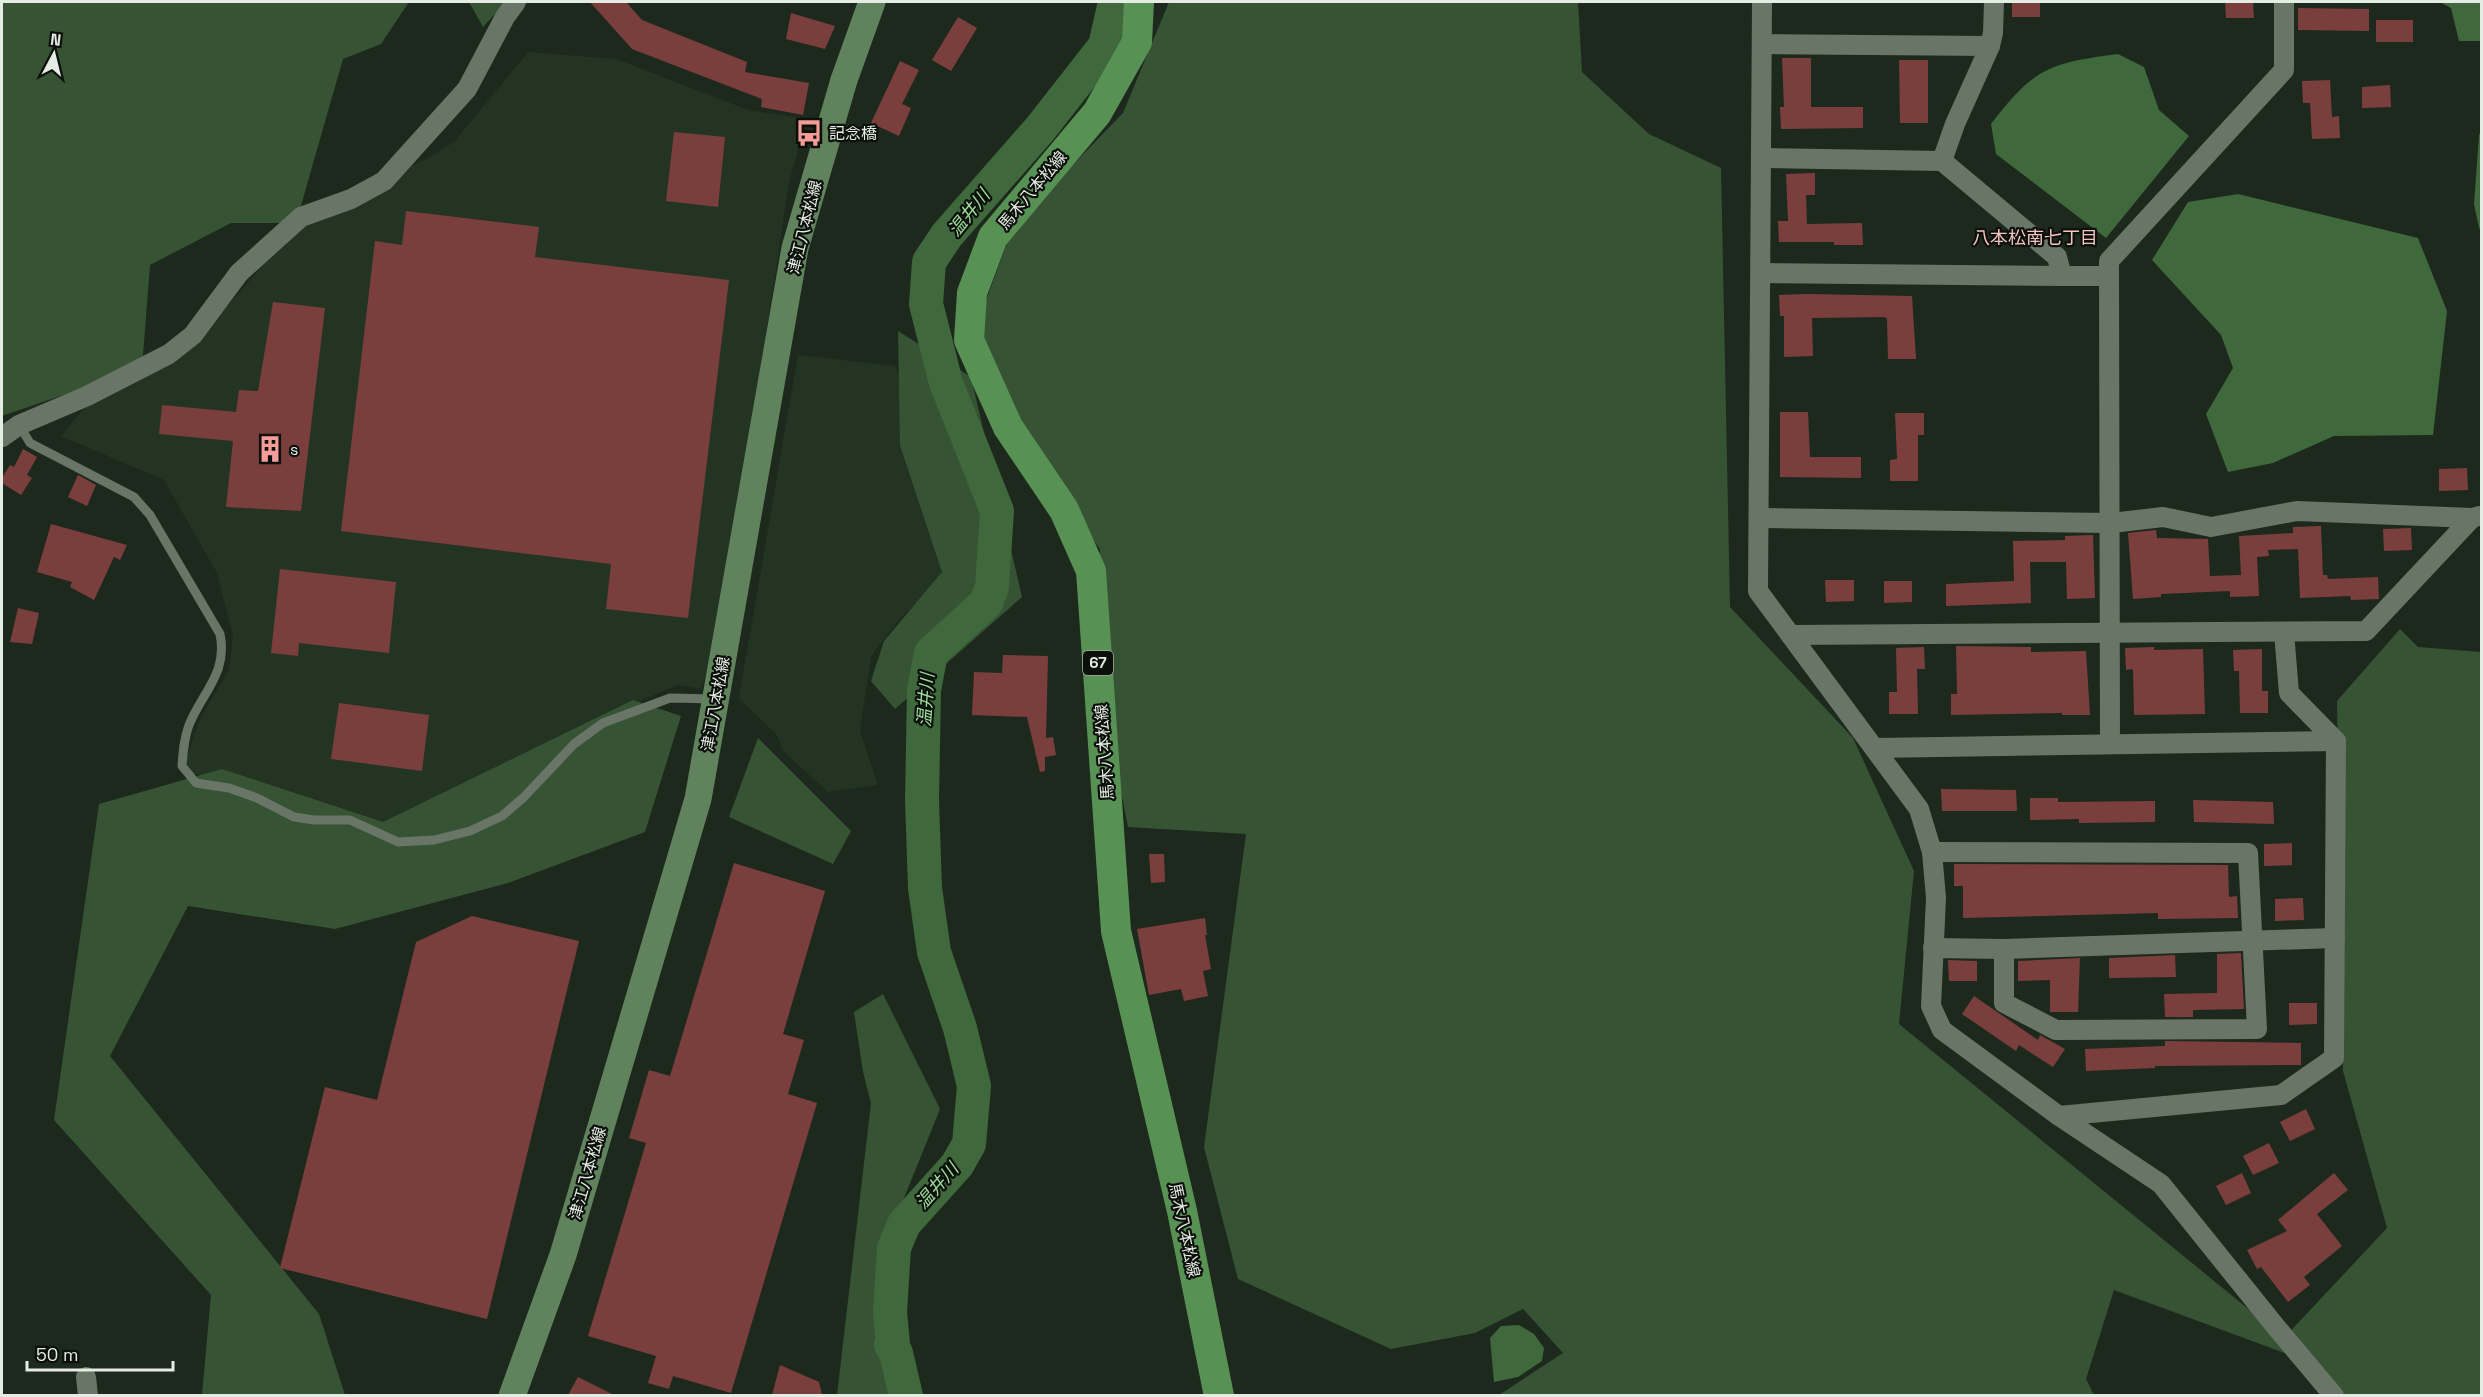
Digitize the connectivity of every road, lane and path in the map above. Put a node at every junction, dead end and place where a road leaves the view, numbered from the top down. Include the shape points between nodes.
1 (516, 2) edge
2 (872, 2) edge
3 (1139, 2) edge
4 (1762, 2) edge
5 (1994, 2) edge
6 (2284, 2) edge
7 (1762, 44) junction
8 (1990, 46) junction
9 (1763, 158) junction
10 (1942, 160) junction
11 (1761, 273) junction
12 (2062, 276) junction
13 (2108, 276) junction
14 (19, 425) junction
15 (2, 437) edge
16 (2477, 517) edge
17 (1759, 518) junction
18 (2111, 523) junction
19 (2108, 631) junction
20 (2284, 632) junction
21 (1791, 635) junction
22 (717, 699) junction
23 (2336, 741) junction
24 (2110, 744) junction
25 (1875, 748) junction
26 (1932, 852) junction
27 (2335, 938) junction
28 (2252, 942) junction
29 (1934, 948) junction
30 (2004, 949) junction
31 (2059, 1116) junction
32 (512, 1395) edge
33 (1219, 1395) edge
34 (2334, 1395) edge

1 - 14 street via 467,89 384,181 351,199 301,217 239,273 193,335 169,354
2 - 22 main road, 津江八本松線 via 844,80 795,248
3 - 33 main road, 馬木八本松線 / 67 via 1137,42 1097,113 993,237 972,293 969,340 1008,427 1064,510 1091,571 1116,931 1182,1211
4 - 7 street
5 - 8 street
6 - 13 street via 2284,70 2109,261
7 - 8 street
7 - 9 street
8 - 10 street
9 - 10 street
9 - 11 street
10 - 12 street via 2057,256
11 - 12 street
11 - 17 street
12 - 13 street
13 - 18 street
14 - 15 street
14 - 22 lane via 30,443 134,497 150,515 220,634 224,651 220,668 189,725 183,747 182,766 196,783 229,788 294,817 350,820 398,842 434,840 470,831 502,816 574,744 603,723 670,698
16 - 18 street via 2297,511 2211,527 2163,517
16 - 20 street via 2366,631
17 - 18 street
17 - 21 street via 1758,591
18 - 19 street
19 - 20 street
19 - 21 street
19 - 24 street
20 - 23 street via 2289,693
21 - 25 street
22 - 32 main road, 津江八本松線 via 698,799 563,1255
23 - 24 street
23 - 27 street
24 - 25 street
25 - 26 street via 1919,809
26 - 28 street via 2248,853
26 - 29 street
27 - 28 street
27 - 31 street via 2334,1058 2281,1095
28 - 30 street
28 - 30 street via 2257,1029 2056,1030 2004,1003
29 - 30 street
29 - 31 street via 1931,1006 1942,1030
31 - 34 street via 2161,1184

